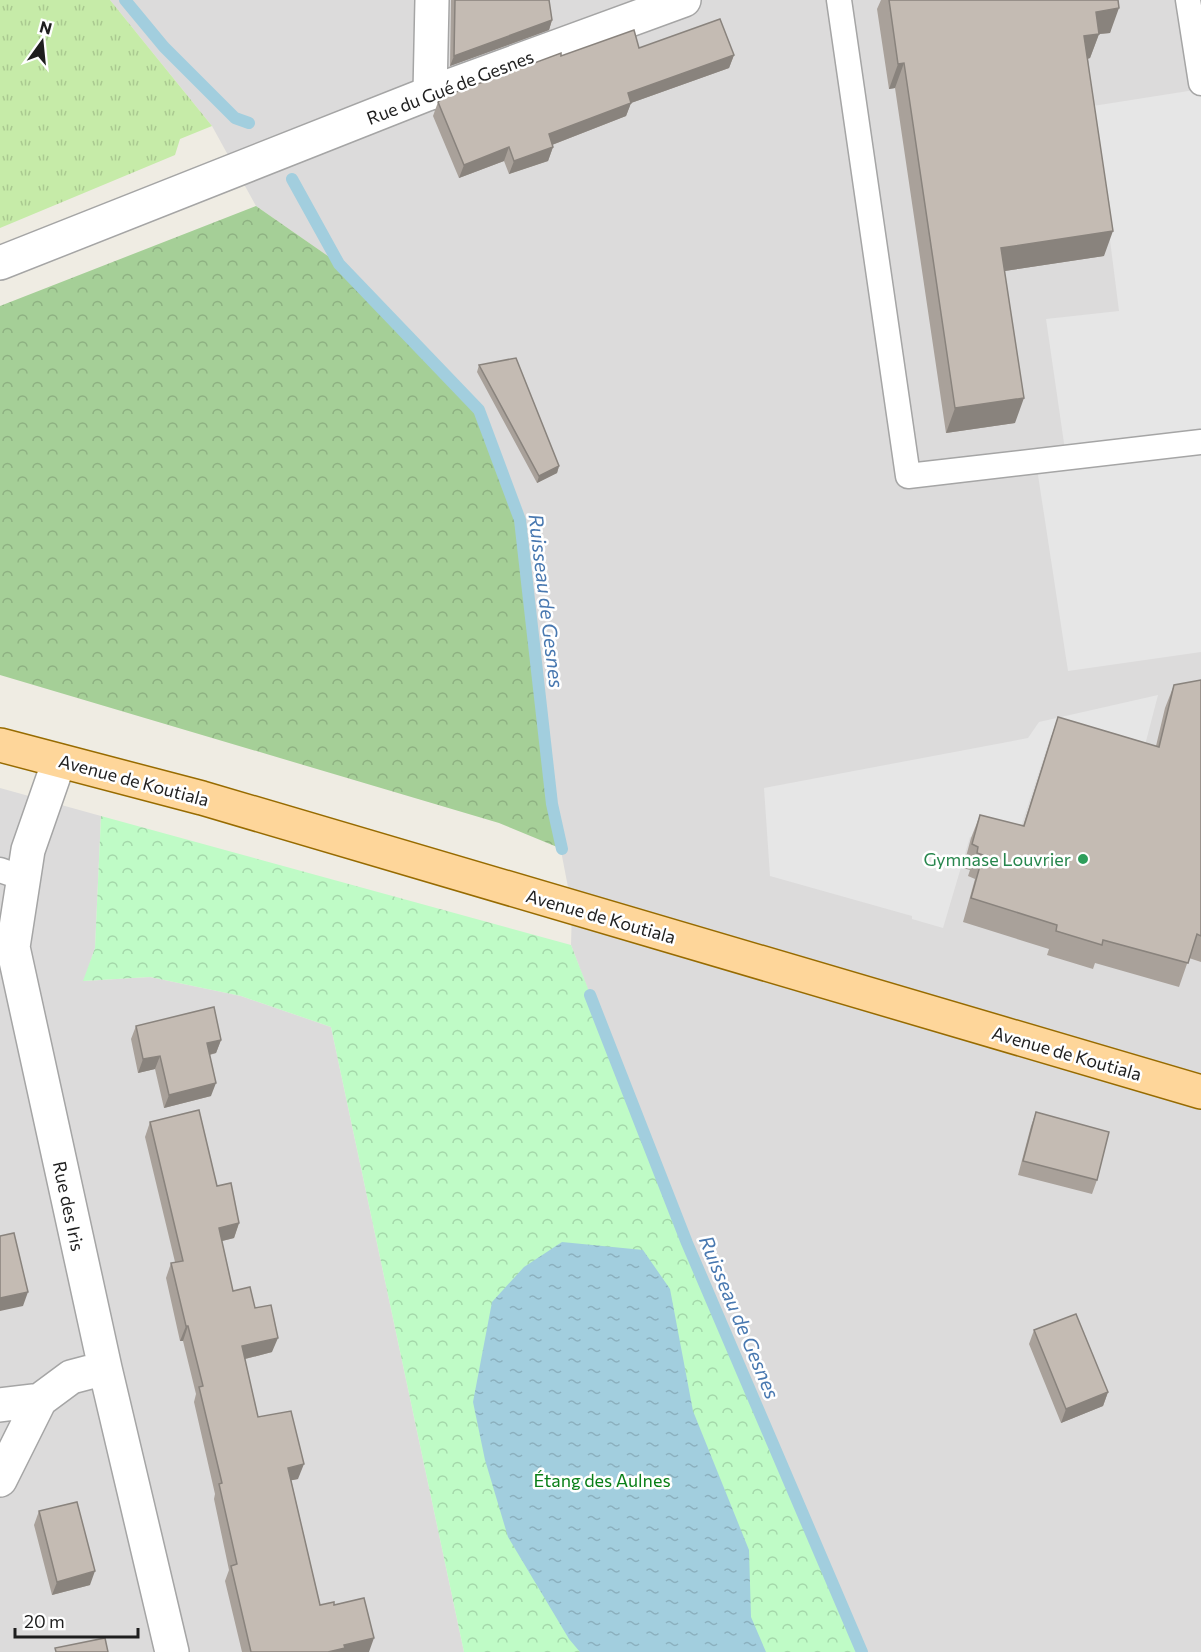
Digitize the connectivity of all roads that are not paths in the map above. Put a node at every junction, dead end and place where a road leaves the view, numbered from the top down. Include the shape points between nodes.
1 (432, 0) edge
2 (684, 0) edge
3 (839, 0) edge
4 (1188, 0) edge
5 (1201, 82) edge
6 (429, 93) junction
7 (0, 263) edge
8 (1201, 442) edge
9 (0, 745) edge
10 (59, 761) junction
11 (12, 874) edge
12 (1201, 1092) edge
13 (105, 1368) junction
14 (40, 1400) junction
15 (0, 1405) edge
16 (0, 1480) edge
17 (172, 1652) edge

1 - 6 street
2 - 6 street, Rue du Gué de Gesnes
3 - 8 lane via 908,476
4 - 5 lane
6 - 7 street, Rue du Gué de Gesnes
9 - 10 main road, Avenue de Koutiala
10 - 11 street, Rue des Iris via 28,850
10 - 12 main road, Avenue de Koutiala via 202,798
11 - 13 street, Rue des Iris via 13,947
13 - 14 street via 71,1377
13 - 17 street, Rue des Iris
14 - 15 street
14 - 16 street

